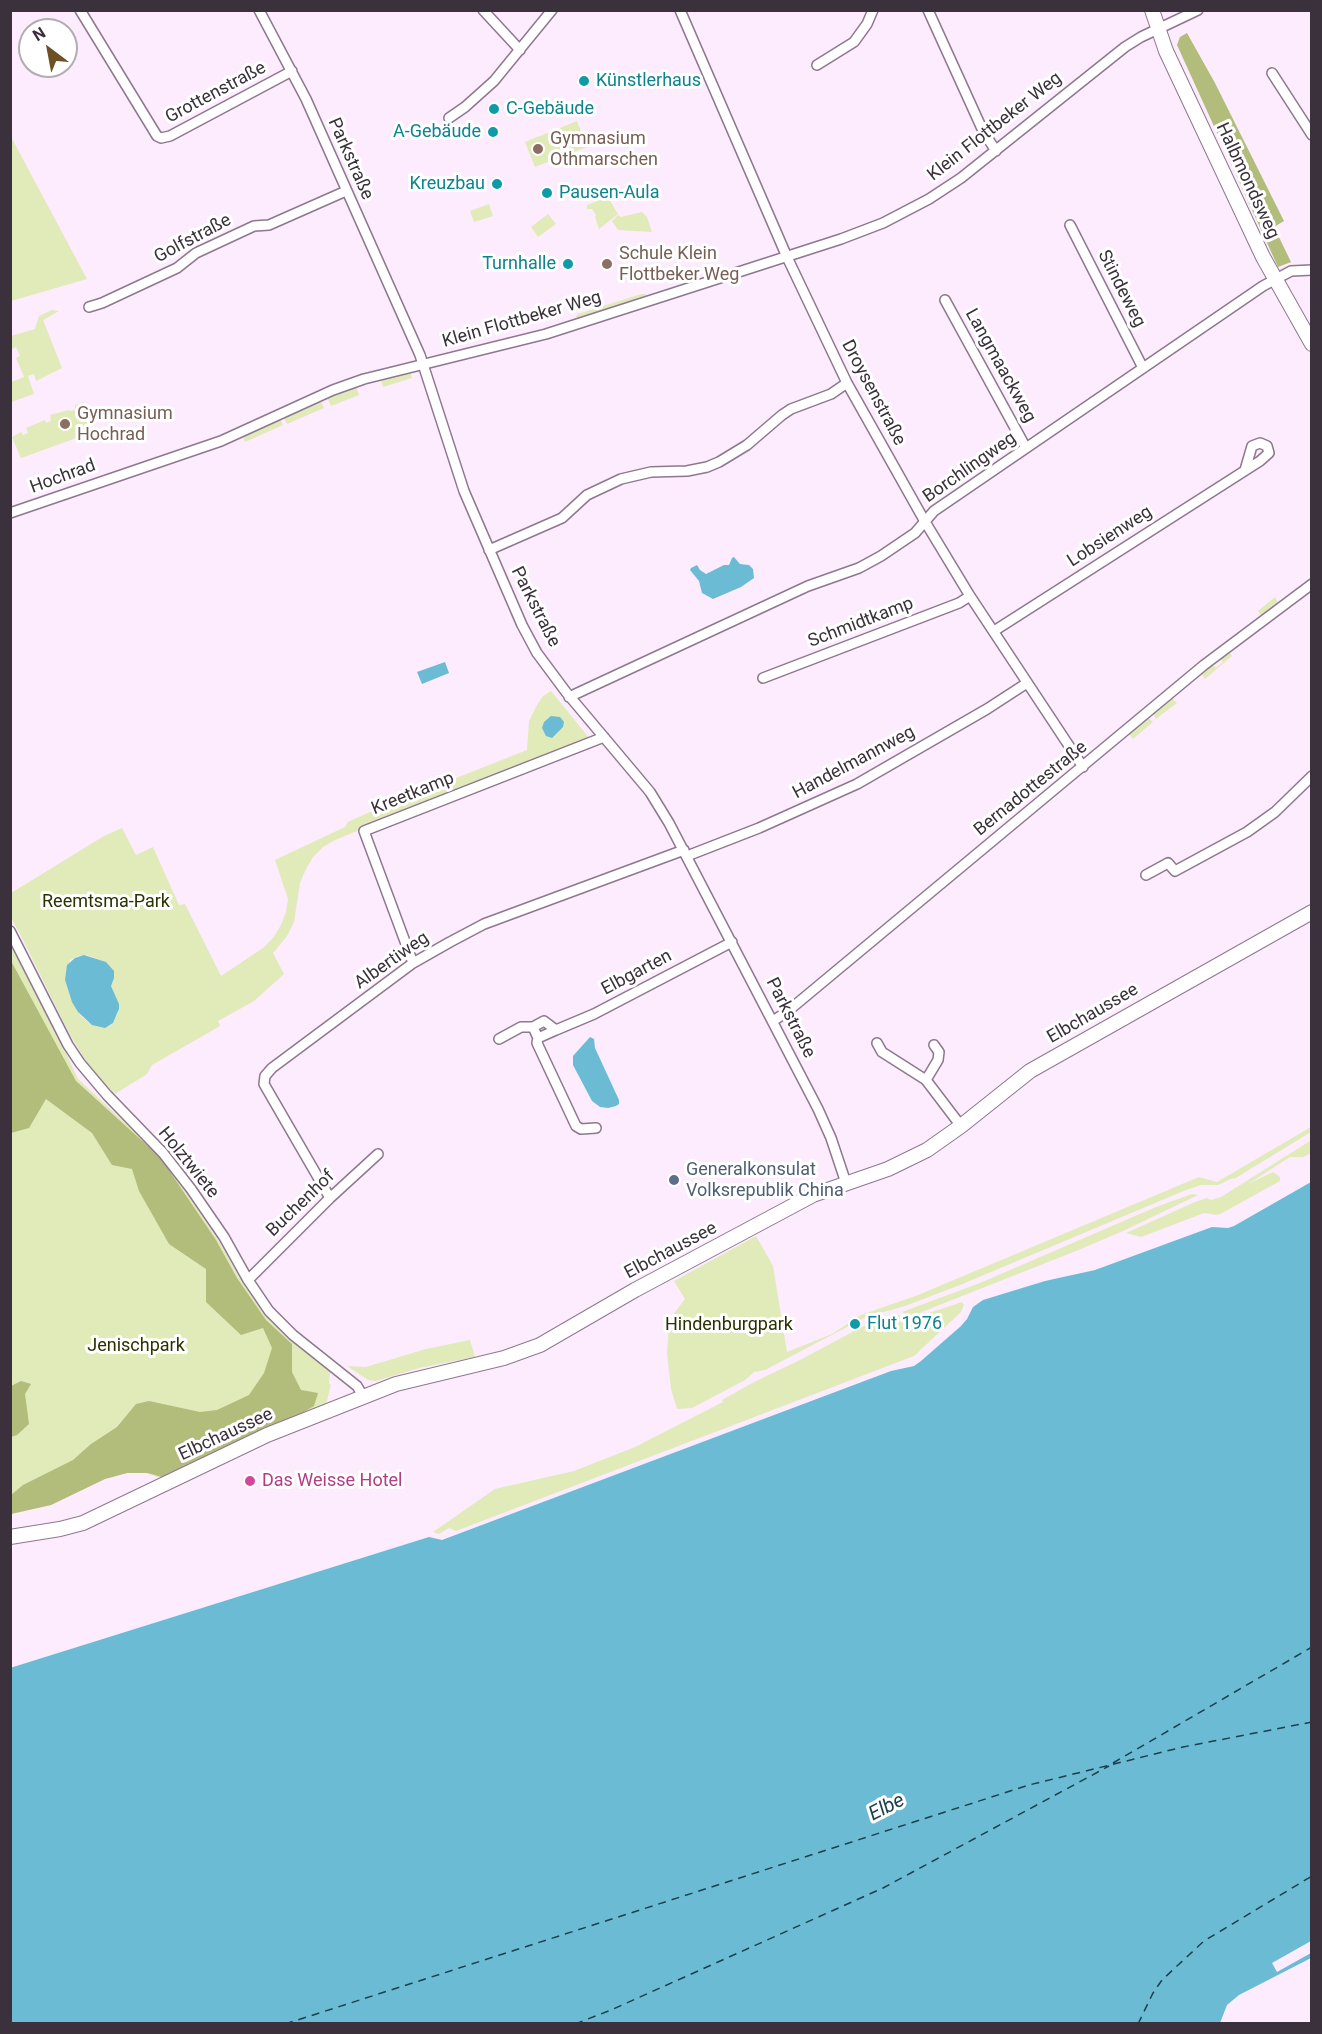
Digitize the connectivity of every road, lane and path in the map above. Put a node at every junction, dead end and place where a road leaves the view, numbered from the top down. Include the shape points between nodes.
1 (80, 10) edge
2 (259, 10) edge
3 (483, 10) edge
4 (552, 10) edge
5 (680, 10) edge
6 (873, 10) edge
7 (928, 10) edge
8 (1152, 10) edge
9 (1198, 10) edge
10 (1158, 30) junction
11 (520, 50) junction
12 (817, 65) dead end
13 (292, 71) junction
14 (1272, 73) dead end
15 (449, 118) dead end
16 (1311, 135) edge
17 (996, 151) junction
18 (346, 191) junction
19 (1070, 225) dead end
20 (787, 256) junction
21 (1311, 270) edge
22 (1275, 279) junction
23 (945, 300) dead end
24 (89, 308) dead end
25 (1311, 344) edge
26 (423, 364) junction
27 (1143, 368) junction
28 (847, 384) junction
29 (1026, 448) junction
30 (1245, 470) dead end
31 (126, 473) joint
32 (10, 513) edge
33 (924, 520) junction
34 (489, 550) junction
35 (1311, 584) edge
36 (970, 596) junction
37 (994, 631) junction
38 (763, 678) dead end
39 (1028, 683) junction
40 (569, 697) junction
41 (604, 737) junction
42 (1083, 767) junction
43 (1311, 776) edge
44 (685, 853) junction
45 (1146, 876) dead end
46 (1311, 912) edge
47 (10, 931) edge
48 (732, 942) junction
49 (413, 963) junction
50 (773, 1021) junction
51 (532, 1027) junction
52 (556, 1030) junction
53 (538, 1038) junction
54 (500, 1039) dead end
55 (878, 1044) dead end
56 (934, 1045) dead end
57 (926, 1080) junction
58 (961, 1126) junction
59 (597, 1128) dead end
60 (378, 1154) dead end
61 (846, 1183) junction
62 (330, 1198) junction
63 (248, 1280) junction
64 (363, 1396) junction
65 (10, 1537) edge

1 - 13 street, Grottenstraße via 161,138
2 - 13 street, Parkstraße
3 - 11 street
4 - 11 street
5 - 20 street, Droysenstraße
6 - 12 street via 854,42
7 - 17 street via 983,131
8 - 10 main road, Halbmondsweg
9 - 10 street, Klein Flottbeker Weg
10 - 17 street, Klein Flottbeker Weg via 1125,47
10 - 22 main road, Halbmondsweg
11 - 15 street via 494,81
13 - 18 street, Parkstraße
14 - 16 street
17 - 20 street, Klein Flottbeker Weg via 908,211
18 - 24 street, Golfstraße via 269,225 254,226 196,253 177,268
18 - 26 street, Parkstraße
19 - 27 street, Stindeweg
20 - 26 street, Klein Flottbeker Weg via 546,334
20 - 28 street, Droysenstraße
21 - 22 street, Borchlingweg via 1291,271
22 - 25 main road, Halbmondsweg
22 - 27 street, Borchlingweg
23 - 29 street, Langmaackweg
26 - 31 street, Klein Flottbeker Weg via 346,385 221,441
26 - 34 street, Parkstraße via 464,491
27 - 29 street, Borchlingweg
28 - 33 street, Droysenstraße
28 - 34 street via 791,409 719,462 697,469 651,472 621,479 587,495 562,518
29 - 33 street, Borchlingweg
30 - 37 street, Lobsienweg
31 - 32 street, Hochrad
33 - 36 street, Droysenstraße
33 - 40 street, Borchlingweg via 907,539 860,568 808,586
34 - 40 street, Parkstraße via 537,653
35 - 42 street, Bernadottestraße via 1204,665
36 - 37 street, Droysenstraße
36 - 38 street, Schmidtkamp
37 - 39 street, Droysenstraße
39 - 42 street, Droysenstraße
39 - 44 street, Handelmannweg via 857,784 759,828
40 - 41 street, Parkstraße
41 - 44 street, Parkstraße via 650,792
41 - 49 street, Kreetkamp via 364,831
42 - 50 street, Bernadottestraße
43 - 45 street via 1275,812 1247,832 1175,871 1168,863
44 - 48 street, Parkstraße
44 - 49 street, Albertiweg via 484,924
46 - 58 main road, Elbchaussee via 1030,1071
47 - 63 street, Holztwiete via 80,1063 163,1153 224,1236
48 - 50 street, Parkstraße
48 - 52 street, Elbgarten
49 - 62 street, Albertiweg via 265,1076 264,1084
50 - 61 street, Parkstraße via 826,1126
51 - 52 street via 544,1021
51 - 53 street
51 - 54 street
52 - 53 street, Elbgarten
53 - 59 street via 537,1044 576,1126
55 - 57 street via 882,1052
56 - 57 street via 939,1052 938,1060
57 - 58 street
58 - 61 main road, Elbchaussee via 910,1159
60 - 62 street, Buchenhof
61 - 64 main road, Elbchaussee via 813,1195 534,1348
62 - 63 street, Buchenhof
63 - 64 street, Holztwiete via 269,1311 357,1386
64 - 65 main road, Elbchaussee via 267,1435 83,1523

